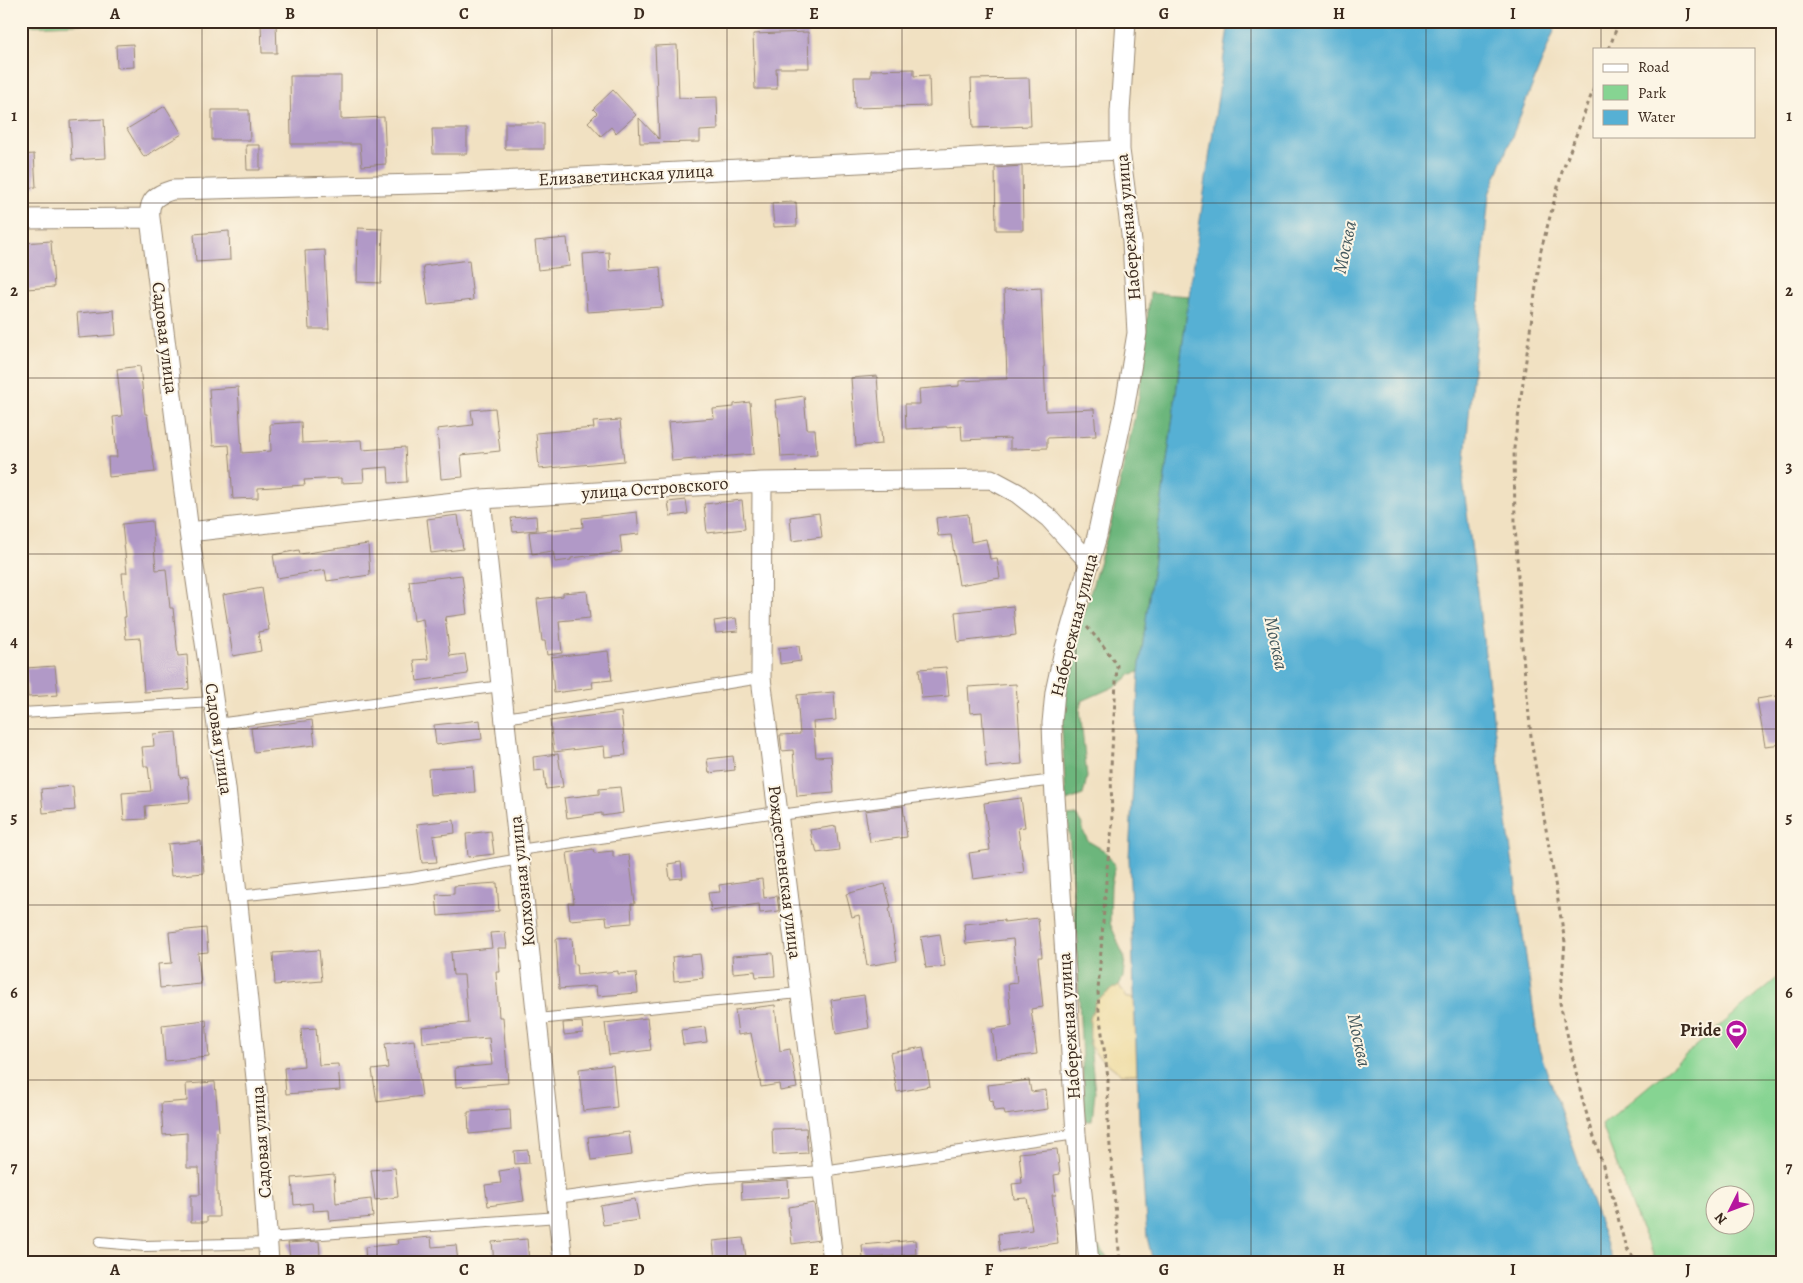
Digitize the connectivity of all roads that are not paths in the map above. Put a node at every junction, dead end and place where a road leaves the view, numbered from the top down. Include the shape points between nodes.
1 (1126, 21) edge
2 (1120, 150) junction
3 (150, 218) junction
4 (21, 220) edge
5 (762, 482) junction
6 (481, 499) junction
7 (190, 532) junction
8 (1090, 563) junction
9 (760, 678) junction
10 (501, 686) junction
11 (214, 702) junction
12 (21, 713) edge
13 (505, 718) junction
14 (217, 724) junction
15 (1054, 780) junction
16 (777, 812) junction
17 (519, 855) junction
18 (237, 896) junction
19 (800, 993) junction
20 (538, 1019) junction
21 (1076, 1134) junction
22 (823, 1171) junction
23 (558, 1207) junction
24 (268, 1240) junction
25 (100, 1242) dead end
26 (269, 1262) edge
27 (563, 1262) edge
28 (833, 1262) edge
29 (1089, 1262) edge

1 - 2 street, Набережная улица
2 - 3 street, Елизаветинская улица via 459,183 172,190 153,200 149,208
2 - 8 street, Набережная улица via 1132,242 1137,333 1125,405
3 - 4 street
3 - 7 street, Садовая улица
5 - 6 street, улица Островского
5 - 8 street, улица Островского via 991,479 1017,493 1050,518
5 - 9 street, Рождественская улица
6 - 7 street, улица Островского
6 - 10 street, Колхозная улица
7 - 11 street, Садовая улица
8 - 15 street, Набережная улица via 1055,692 1052,723
9 - 13 lane
9 - 16 street, Рождественская улица
10 - 13 street, Колхозная улица
10 - 14 lane
11 - 12 lane
11 - 14 street, Садовая улица
13 - 17 street, Колхозная улица
14 - 18 street, Садовая улица
15 - 16 lane via 786,814
15 - 21 street, Набережная улица
16 - 17 lane
16 - 19 street, Рождественская улица
17 - 18 lane via 411,878
17 - 20 street, Колхозная улица
18 - 24 street, Садовая улица via 258,1098
19 - 20 lane
19 - 22 street, Рождественская улица
20 - 23 street, Колхозная улица
21 - 22 lane
21 - 29 street, Набережная улица
22 - 23 lane via 707,1178
22 - 28 street, Рождественская улица
23 - 24 lane
23 - 27 street, Колхозная улица
24 - 25 lane via 145,1246
24 - 26 street, Садовая улица

